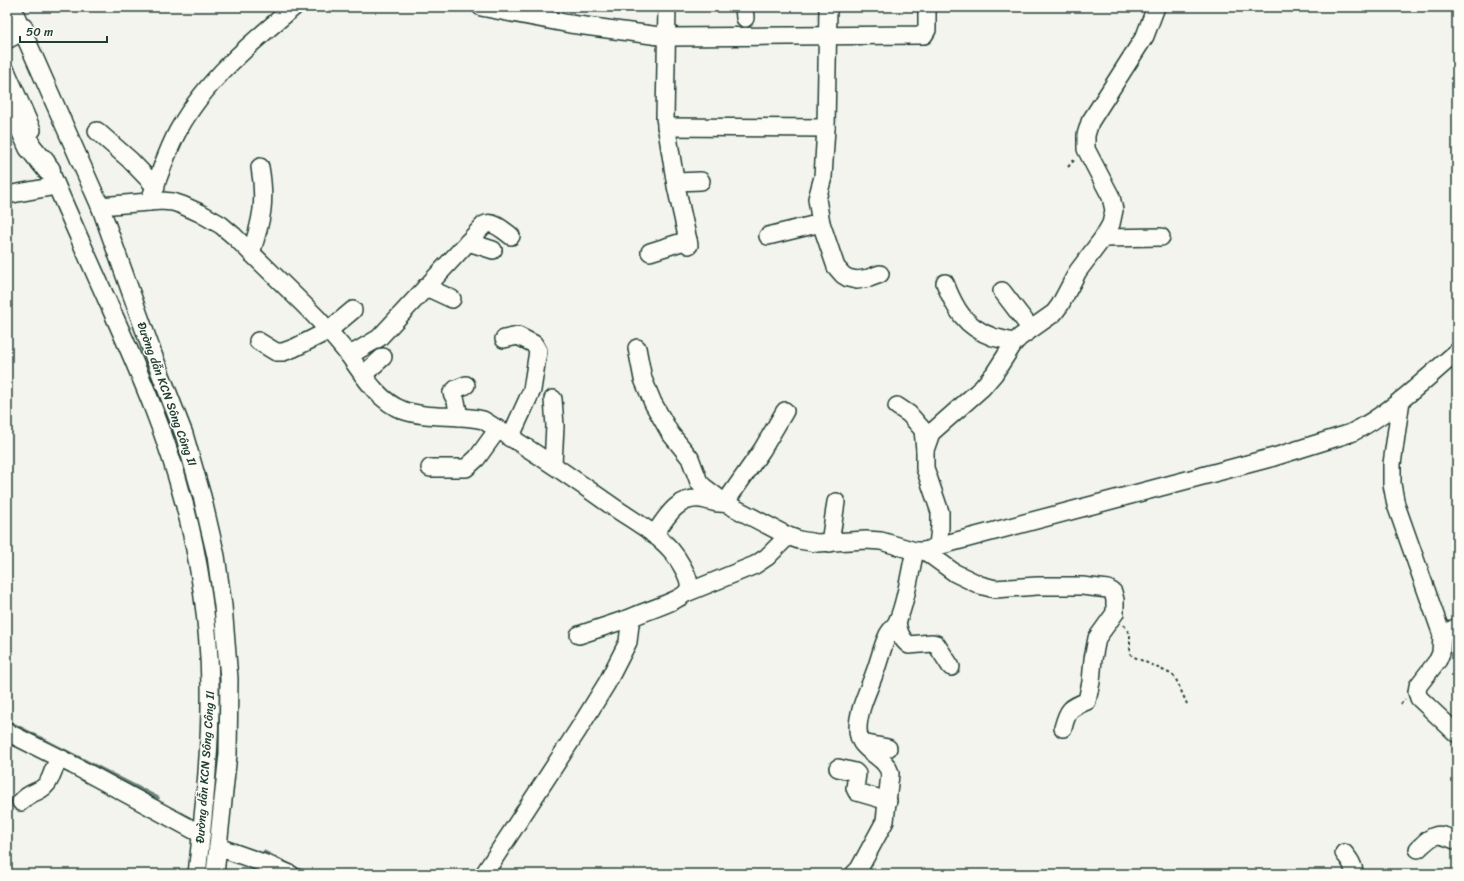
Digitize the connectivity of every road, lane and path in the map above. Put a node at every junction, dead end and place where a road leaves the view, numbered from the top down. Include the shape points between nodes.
1 (12, 7) edge
2 (294, 7) edge
3 (481, 7) edge
4 (667, 7) edge
5 (828, 7) edge
6 (927, 7) edge
7 (1156, 7) edge
8 (14, 33) edge
9 (829, 36) junction
10 (667, 37) junction
11 (7, 73) edge
12 (7, 108) edge
13 (666, 127) junction
14 (826, 128) junction
15 (97, 132) dead end
16 (260, 167) dead end
17 (53, 178) junction
18 (701, 181) dead end
19 (676, 182) junction
20 (156, 187) junction
21 (7, 195) edge
22 (149, 202) junction
23 (100, 206) junction
24 (821, 223) junction
25 (511, 236) dead end
26 (768, 236) dead end
27 (1161, 237) dead end
28 (1104, 238) junction
29 (468, 242) junction
30 (493, 250) dead end
31 (251, 252) junction
32 (650, 252) dead end
33 (880, 274) dead end
34 (945, 283) dead end
35 (426, 287) junction
36 (1002, 291) dead end
37 (452, 299) dead end
38 (353, 310) dead end
39 (1031, 329) junction
40 (328, 331) junction
41 (504, 339) dead end
42 (258, 341) dead end
43 (1014, 343) junction
44 (637, 348) dead end
45 (1457, 352) edge
46 (348, 354) junction
47 (383, 357) dead end
48 (363, 375) junction
49 (466, 385) dead end
50 (552, 399) dead end
51 (1401, 400) junction
52 (897, 406) dead end
53 (785, 411) dead end
54 (459, 417) junction
55 (504, 433) junction
56 (925, 450) junction
57 (553, 464) junction
58 (430, 468) dead end
59 (836, 502) dead end
60 (725, 503) junction
61 (654, 535) junction
62 (788, 536) junction
63 (830, 543) junction
64 (926, 549) junction
65 (216, 556) junction
66 (197, 560) junction
67 (686, 593) junction
68 (1115, 613) junction
69 (633, 617) junction
70 (897, 622) junction
71 (1450, 631) edge
72 (579, 635) dead end
73 (951, 668) dead end
74 (1187, 704) dead end
75 (1063, 728) dead end
76 (7, 732) edge
77 (1457, 734) edge
78 (862, 743) junction
79 (888, 748) dead end
80 (62, 759) junction
81 (838, 768) dead end
82 (888, 801) junction
83 (22, 802) dead end
84 (202, 834) junction
85 (1457, 841) edge
86 (218, 847) junction
87 (1418, 849) dead end
88 (1344, 852) dead end
89 (864, 867) edge
90 (197, 874) edge
91 (215, 874) edge
92 (290, 874) edge
93 (484, 874) edge
94 (854, 874) edge
95 (1354, 874) edge

1 - 8 street, Đường dẫn KCN Sông Công II
2 - 20 street via 262,33 209,85 193,105 174,138
3 - 10 street via 570,24
4 - 10 street
5 - 9 street
6 - 9 street via 927,30 924,34
7 - 28 street via 1145,36 1090,122 1086,135 1086,149 1111,197 1114,210
8 - 23 street, Đường dẫn KCN Sông Công II
9 - 10 street
9 - 14 street
10 - 13 street via 664,92
11 - 17 street, Đường dẫn KCN Sông Công II
12 - 17 highway via 18,120 30,147
13 - 14 street
13 - 19 street
14 - 24 street via 823,177 817,199
15 - 20 street via 130,160
16 - 31 street via 264,187 262,215
17 - 21 street
17 - 66 street, Đường dẫn KCN Sông Công II via 137,368 166,441 184,499
18 - 19 street
19 - 32 street via 688,242
20 - 22 street
22 - 23 street
22 - 31 street via 173,202 191,208 220,225
23 - 65 street, Đường dẫn KCN Sông Công II via 184,434
24 - 26 street
24 - 33 street via 836,267 842,275 857,280
25 - 29 street via 496,225 488,223
27 - 28 street
28 - 39 street via 1078,271 1054,313
29 - 30 street
29 - 35 street
31 - 40 street
34 - 43 street via 960,314 972,327
35 - 37 street
35 - 46 street via 379,338
36 - 39 street
38 - 40 street
39 - 43 street
40 - 42 street via 283,352 276,352
40 - 46 street
41 - 55 street via 518,336 534,344 538,351 532,390
43 - 56 street via 982,388 931,433
44 - 60 street via 643,379 670,433 690,458 699,482
45 - 51 street
46 - 48 street
47 - 48 street
48 - 54 street via 387,402 401,410
49 - 54 street via 452,393
50 - 57 street via 555,426
51 - 64 street via 1351,433 1266,459
51 - 71 street via 1392,464 1396,506
52 - 56 street via 909,414 923,430
53 - 60 street via 762,450
54 - 55 street via 483,420
55 - 57 street
55 - 58 street via 466,468
56 - 64 street via 925,468 940,512 940,527
57 - 61 street
59 - 63 street
60 - 61 street via 702,499 683,501 673,509
60 - 62 street
61 - 67 street via 679,559 688,579 689,588
62 - 63 street via 817,543
62 - 67 street via 755,565
63 - 64 street via 866,540
64 - 68 street via 955,573 995,589 1037,586 1108,589 1113,592
64 - 70 street
65 - 66 street
65 - 86 street, Đường dẫn KCN Sông Công II via 229,679 228,754
66 - 84 street, Đường dẫn KCN Sông Công II via 210,683
67 - 69 street
68 - 74 path via 1130,636 1132,656 1175,677
68 - 75 street via 1098,638 1092,659 1087,701 1072,708 1066,715
69 - 72 street
69 - 93 street via 628,642 607,683
70 - 73 street via 905,642 936,644
70 - 78 street via 887,636 862,704 858,730
71 - 77 street via 1438,660 1418,686 1417,692 1419,698
76 - 80 street
78 - 79 street
78 - 82 street via 868,751 888,766
80 - 83 street via 56,764 49,782 40,790 26,796
80 - 84 street
81 - 82 street via 857,774 857,792
82 - 89 street via 885,821
84 - 90 street, Đường dẫn KCN Sông Công II
85 - 87 street via 1442,834 1432,837
86 - 91 street, Đường dẫn KCN Sông Công II
86 - 92 street
88 - 95 street via 1354,869
89 - 94 street via 859,868

